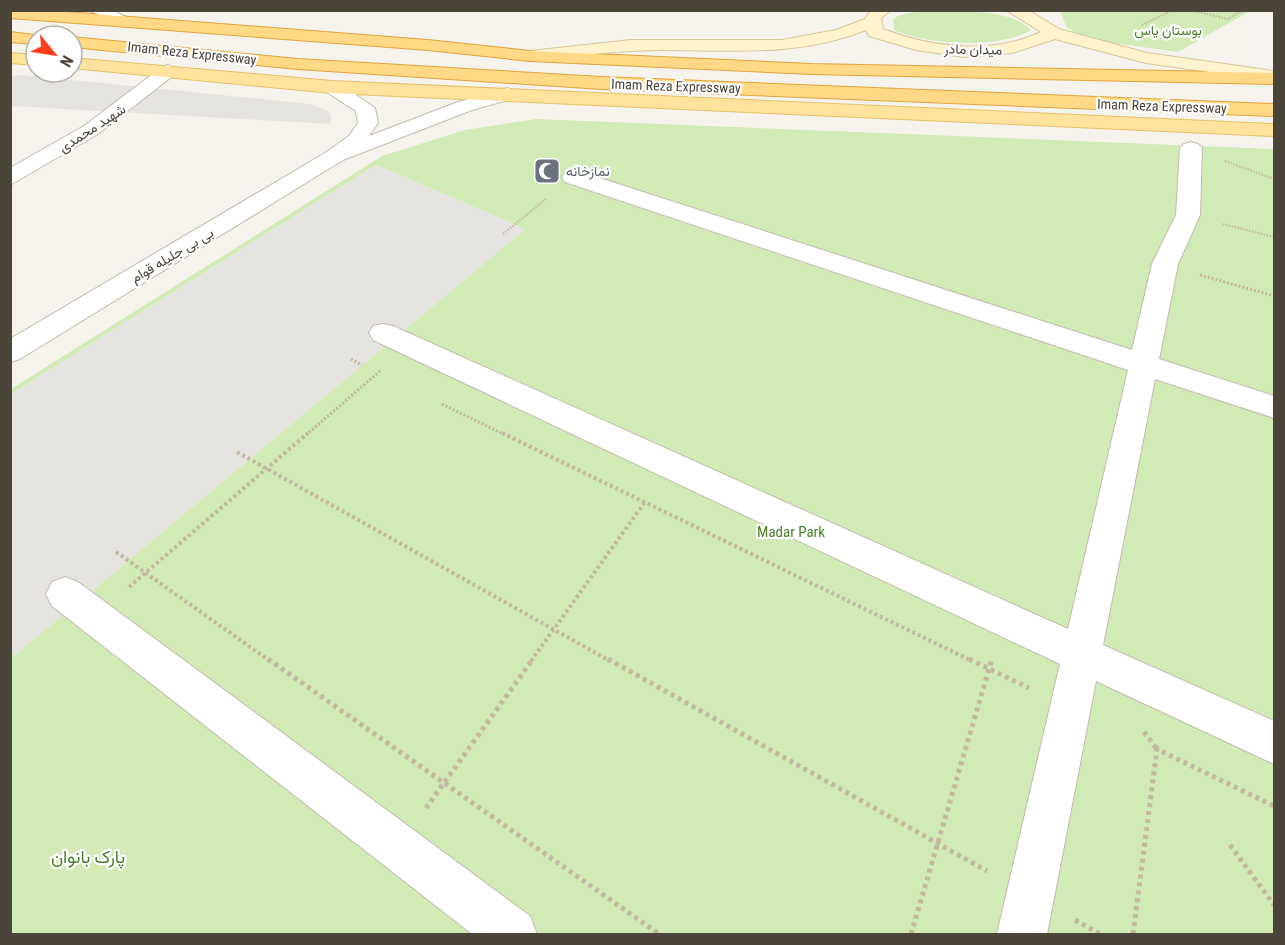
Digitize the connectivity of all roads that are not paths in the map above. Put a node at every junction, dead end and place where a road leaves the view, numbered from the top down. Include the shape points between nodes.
1 (96, 10) edge
2 (1014, 10) edge
3 (10, 14) edge
4 (1037, 15) edge
5 (878, 16) edge
6 (126, 22) junction
7 (1053, 33) junction
8 (84, 43) edge
9 (530, 56) junction
10 (84, 64) edge
11 (168, 71) junction
12 (1275, 77) edge
13 (602, 83) junction
14 (332, 87) junction
15 (508, 94) junction
16 (1275, 110) edge
17 (1275, 130) edge
18 (1191, 148) road end
19 (333, 158) junction
20 (573, 177) road end
21 (10, 178) edge
22 (397, 339) road end
23 (10, 352) edge
24 (1144, 364) junction
25 (1275, 407) edge
26 (80, 605) road end
27 (1082, 654) junction
28 (1275, 743) edge
29 (512, 934) edge
30 (1022, 934) edge

1 - 6 street
2 - 4 main road
3 - 6 highway, Imam Reza Expressway
4 - 7 main road
5 - 7 main road, میدان مادر via 875,32 894,41 928,47 1015,49 1035,44
5 - 9 main road via 847,33 818,42 757,49 632,45
6 - 9 highway, Imam Reza Expressway
7 - 12 main road via 1146,58
8 - 13 highway, Imam Reza Expressway via 298,64
9 - 12 highway, Imam Reza Expressway via 811,69
10 - 11 main road
11 - 14 main road
11 - 21 street, شهید محمدی via 91,130
13 - 15 main road
13 - 16 highway, Imam Reza Expressway
14 - 15 main road
14 - 19 street via 365,108 368,123 356,141
15 - 17 main road
15 - 19 street via 465,105
18 - 24 street via 1188,215 1166,264
19 - 23 street, بی بی جلیله قوام
20 - 24 street
22 - 27 street
24 - 25 street
24 - 27 street
26 - 29 street
27 - 28 street
27 - 30 street

